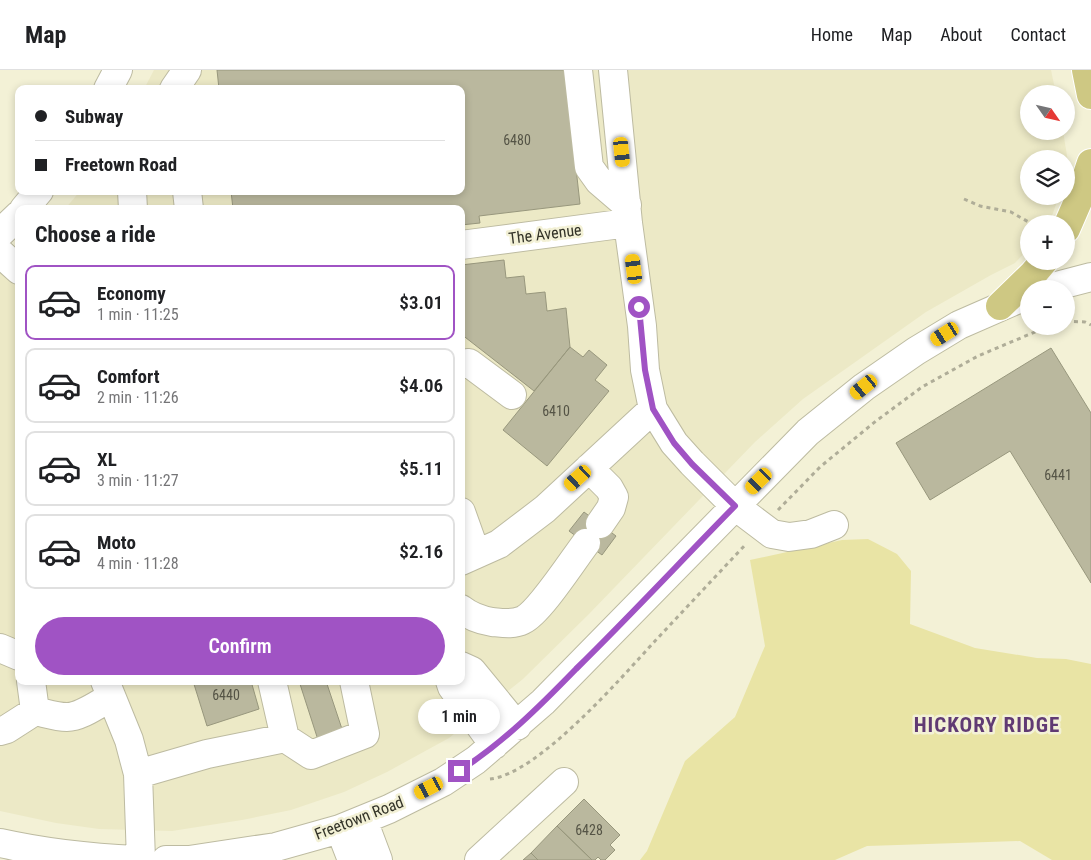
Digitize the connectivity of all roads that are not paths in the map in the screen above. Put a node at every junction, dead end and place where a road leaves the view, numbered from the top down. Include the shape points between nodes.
1 (118, 70) edge
2 (578, 70) edge
3 (613, 70) edge
4 (1086, 70) edge
5 (110, 85) edge
6 (1091, 95) edge
7 (1091, 163) edge
8 (36, 195) edge
9 (27, 205) edge
10 (627, 214) junction
11 (1072, 215) edge
12 (15, 219) edge
13 (0, 233) edge
14 (465, 244) edge
15 (0, 253) edge
16 (15, 266) edge
17 (1036, 270) edge
18 (1091, 278) edge
19 (1075, 282) edge
20 (1020, 298) edge
21 (1000, 306) junction
22 (465, 364) edge
23 (512, 395) dead end
24 (653, 409) junction
25 (589, 468) junction
26 (735, 506) junction
27 (834, 525) dead end
28 (465, 534) edge
29 (469, 557) edge
30 (465, 611) edge
31 (0, 648) edge
32 (15, 654) edge
33 (465, 668) edge
34 (32, 685) edge
35 (273, 685) edge
36 (355, 685) edge
37 (451, 685) edge
38 (108, 689) edge
39 (35, 711) junction
40 (517, 726) junction
41 (0, 731) edge
42 (285, 738) junction
43 (494, 745) junction
44 (138, 774) junction
45 (564, 782) dead end
46 (351, 824) junction
47 (0, 843) edge
48 (136, 860) edge
49 (141, 860) edge
50 (166, 860) edge
51 (352, 860) edge
52 (378, 860) edge
53 (479, 860) edge

1 - 5 street
2 - 10 street via 589,167
3 - 10 street
4 - 6 main road
7 - 11 main road
8 - 9 street
10 - 14 street, The Avenue
10 - 24 street via 645,370
12 - 13 street
15 - 16 street
17 - 21 main road
18 - 19 street
20 - 21 street, Freetown Road
21 - 26 street, Freetown Road via 959,325 864,387 808,432
22 - 23 street via 469,363
24 - 25 street
24 - 26 street via 674,443
25 - 29 street via 521,528 499,544
25 - 30 street via 614,497 611,508 531,615 510,624 480,620
26 - 27 street via 772,534 789,537 811,534
26 - 40 street, Freetown Road via 614,632
28 - 29 street
31 - 32 street
33 - 40 street via 472,671
34 - 39 street
35 - 42 street
36 - 42 street via 365,734 311,755
37 - 43 street
38 - 39 street via 81,712 69,717
38 - 44 street via 129,740
39 - 41 street
40 - 43 street, Freetown Road
42 - 44 street via 207,754
43 - 46 street, Freetown Road via 443,782
44 - 49 street
45 - 53 street
46 - 50 street, Freetown Road via 276,847 190,860
46 - 51 street
46 - 52 street
47 - 48 street via 72,856

